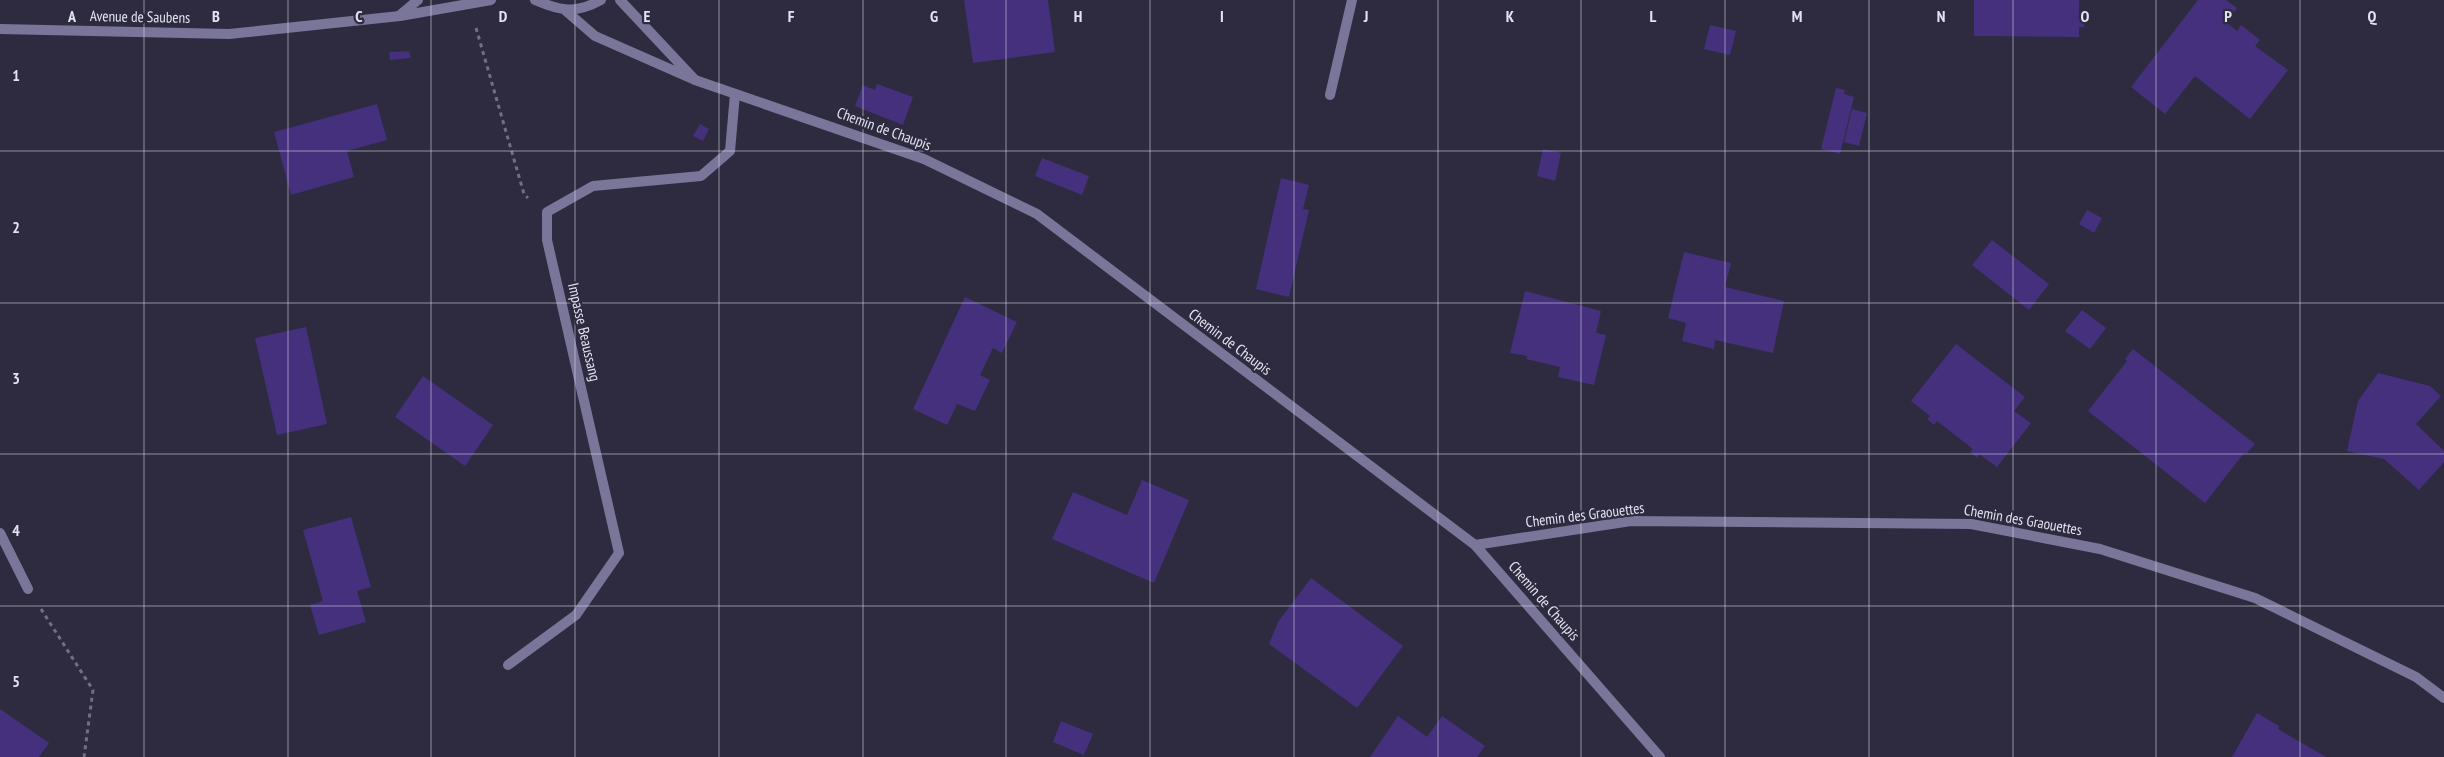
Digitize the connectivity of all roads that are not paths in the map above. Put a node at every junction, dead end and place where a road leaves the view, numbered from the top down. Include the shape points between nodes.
1 (418, 0) edge
2 (491, 0) edge
3 (535, 0) edge
4 (601, 0) edge
5 (620, 0) edge
6 (1352, 0) edge
7 (566, 11) junction
8 (400, 16) junction
9 (0, 29) edge
10 (695, 80) junction
11 (735, 94) junction
12 (1330, 96) dead end
13 (0, 532) edge
14 (1475, 544) junction
15 (28, 589) road end
16 (508, 665) dead end
17 (2444, 698) edge
18 (1660, 757) edge

1 - 8 street
2 - 8 street, Avenue de Saubens
3 - 7 street
4 - 7 street
5 - 10 street, Chemin de Chaupis
6 - 12 street
7 - 10 street, Chemin de Chaupis via 595,36
8 - 9 street, Avenue de Saubens via 229,34
10 - 11 street, Chemin de Chaupis
11 - 14 street, Chemin de Chaupis via 924,159 1037,214
11 - 16 street, Impasse Beaussang via 730,151 701,176 593,186 547,212 547,240 619,553 576,615
13 - 15 street
14 - 17 street, Chemin des Graouettes via 1631,521 1971,524 2100,549 2255,598 2416,676
14 - 18 street, Chemin de Chaupis

